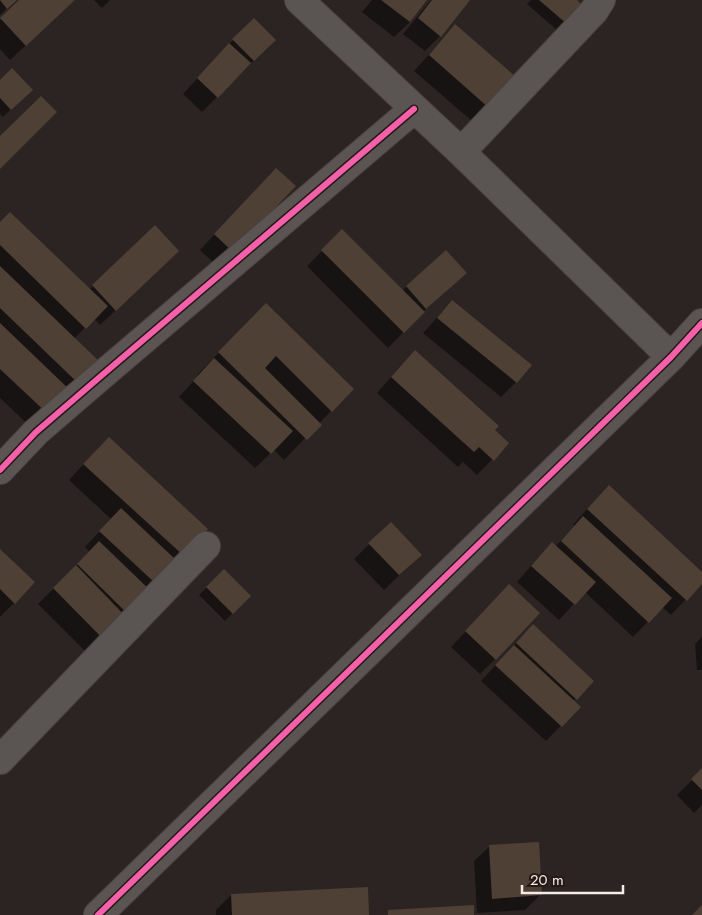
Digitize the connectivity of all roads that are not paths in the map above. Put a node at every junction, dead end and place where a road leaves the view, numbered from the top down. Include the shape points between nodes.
1 (299, 0) edge
2 (602, 0) edge
3 (414, 109) junction
4 (461, 152) junction
5 (702, 323) edge
6 (671, 357) junction
7 (0, 470) edge
8 (206, 546) dead end
9 (0, 760) edge
10 (98, 915) edge

1 - 3 street
2 - 4 street
3 - 4 street
3 - 7 street via 36,432
4 - 6 street
5 - 6 street
6 - 10 street
8 - 9 street

